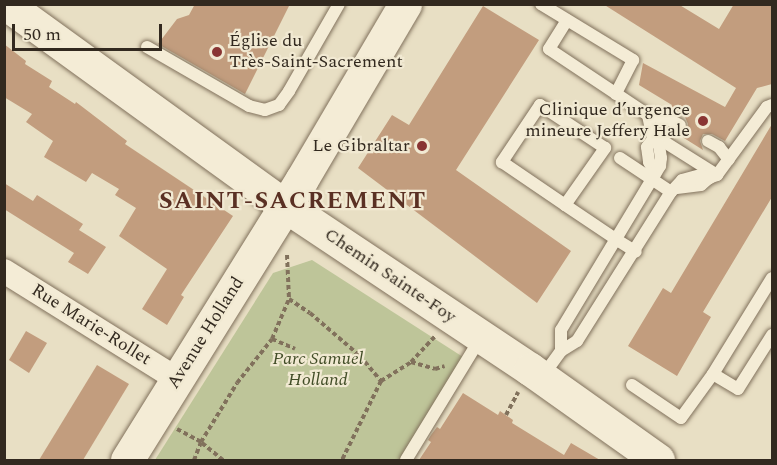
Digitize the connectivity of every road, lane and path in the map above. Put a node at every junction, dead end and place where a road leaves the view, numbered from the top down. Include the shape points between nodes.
1 (339, 4) edge
2 (405, 4) edge
3 (545, 5) edge
4 (18, 8) edge
5 (567, 20) junction
6 (147, 47) dead end
7 (616, 94) junction
8 (772, 105) edge
9 (648, 115) junction
10 (680, 125) dead end
11 (652, 136) junction
12 (708, 141) dead end
13 (620, 158) dead end
14 (729, 160) junction
15 (653, 176) junction
16 (713, 176) junction
17 (674, 190) junction
18 (284, 204) junction
19 (565, 205) junction
20 (617, 240) junction
21 (286, 252) dead end
22 (636, 252) junction
23 (4, 271) edge
24 (772, 278) edge
25 (289, 299) junction
26 (452, 318) junction
27 (772, 335) edge
28 (272, 339) junction
29 (475, 348) junction
30 (295, 349) dead end
31 (561, 351) junction
32 (411, 362) junction
33 (713, 374) junction
34 (177, 379) junction
35 (381, 381) junction
36 (530, 385) junction
37 (632, 385) dead end
38 (506, 415) dead end
39 (154, 416) junction
40 (201, 442) junction
41 (127, 460) edge
42 (194, 460) edge
43 (223, 460) edge
44 (342, 460) edge
45 (406, 460) edge
46 (658, 460) edge

1 - 6 lane via 289,91 279,105 265,110 249,106
2 - 18 main road, Avenue Holland
3 - 5 lane
4 - 18 main road, Chemin Sainte-Foy
5 - 7 lane via 549,49
5 - 7 lane via 633,60
7 - 9 lane
8 - 14 lane
9 - 10 lane
9 - 11 lane
11 - 15 lane via 646,147
11 - 16 lane
12 - 14 lane
13 - 15 lane
14 - 16 lane
15 - 17 lane
15 - 20 lane
16 - 17 lane via 682,180
17 - 22 lane
18 - 26 main road, Chemin Sainte-Foy
18 - 34 main road, Avenue Holland
19 - 19 lane via 502,162 540,105 605,148
19 - 20 lane
20 - 22 lane
20 - 31 lane via 561,330
21 - 25 path
22 - 31 lane via 577,341
23 - 34 street, Rue Marie-Rollet
24 - 33 lane
25 - 28 path
25 - 35 path via 360,356
26 - 29 main road, Chemin Sainte-Foy
26 - 32 path
27 - 33 lane via 738,389
28 - 30 path
28 - 40 path via 237,383
29 - 32 path via 435,369
29 - 36 main road, Chemin Sainte-Foy
29 - 45 lane
31 - 36 lane
32 - 35 path
33 - 37 lane via 681,418
34 - 39 main road, Avenue Holland
35 - 44 path
36 - 38 path
36 - 46 main road, Chemin Sainte-Foy
39 - 40 path
39 - 41 main road, Avenue Holland
40 - 42 path
40 - 43 path

